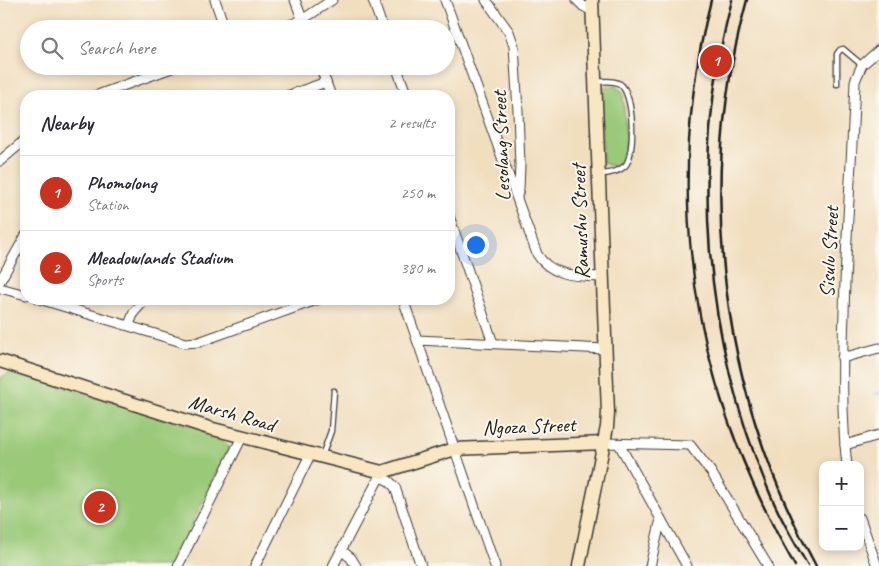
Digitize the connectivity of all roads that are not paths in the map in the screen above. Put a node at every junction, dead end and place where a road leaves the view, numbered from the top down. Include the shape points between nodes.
1 (215, 0) edge
2 (295, 0) edge
3 (332, 0) edge
4 (373, 0) edge
5 (445, 0) edge
6 (486, 0) edge
7 (577, 0) edge
8 (592, 6) edge
9 (222, 20) edge
10 (302, 20) edge
11 (309, 20) edge
12 (380, 20) edge
13 (452, 20) edge
14 (455, 27) edge
15 (879, 50) edge
16 (862, 65) junction
17 (152, 75) edge
18 (323, 75) edge
19 (399, 75) edge
20 (326, 82) junction
21 (596, 82) junction
22 (837, 84) dead end
23 (111, 90) edge
24 (304, 90) edge
25 (329, 90) edge
26 (405, 90) edge
27 (20, 145) edge
28 (0, 161) edge
29 (598, 174) junction
30 (517, 197) junction
31 (455, 233) edge
32 (20, 246) edge
33 (602, 277) junction
34 (0, 281) edge
35 (0, 288) edge
36 (20, 293) edge
37 (72, 305) edge
38 (140, 305) edge
39 (302, 305) edge
40 (405, 305) edge
41 (129, 325) junction
42 (417, 340) junction
43 (493, 343) junction
44 (879, 348) edge
45 (604, 349) junction
46 (842, 358) junction
47 (0, 360) edge
48 (334, 391) dead end
49 (242, 437) junction
50 (878, 437) edge
51 (604, 443) junction
52 (619, 444) junction
53 (845, 445) junction
54 (455, 448) junction
55 (316, 456) junction
56 (847, 461) edge
57 (381, 474) junction
58 (661, 519) junction
59 (864, 529) edge
60 (341, 550) junction
61 (178, 566) edge
62 (255, 566) edge
63 (333, 566) edge
64 (356, 566) edge
65 (421, 566) edge
66 (496, 566) edge
67 (579, 566) edge
68 (650, 566) edge
69 (687, 566) edge
70 (768, 566) edge
71 (877, 566) edge

1 - 9 street
2 - 10 street
3 - 11 street
4 - 12 street
5 - 13 street
6 - 30 street, Lesolang Street via 514,46 520,165
7 - 8 street via 583,6
8 - 21 street, Ramushu Street
14 - 30 street
15 - 16 street
16 - 22 lane via 843,49 840,50 837,54
16 - 46 street, Sisulu Street via 855,81
17 - 23 street
18 - 20 street
19 - 26 street
20 - 24 street
20 - 25 street
21 - 29 street, Ramushu Street
21 - 29 lane via 616,82 624,88 629,102 632,141 626,165 620,170
27 - 28 street
29 - 33 street, Ramushu Street
30 - 33 street, Lesolang Street via 533,246 543,263 561,273
31 - 43 street
32 - 34 street
33 - 45 street, Ramushu Street
35 - 36 street
37 - 41 street
38 - 41 street
39 - 41 street via 198,342 186,343
40 - 42 street
42 - 43 street
42 - 54 street
43 - 45 street
44 - 46 street
45 - 51 street, Ramushu Street via 608,413
46 - 53 street, Sisulu Street
47 - 49 street, Marsh Road
48 - 55 lane via 331,431
49 - 55 street, Marsh Road
49 - 61 street
50 - 53 street
51 - 52 street
51 - 54 street, Ngoza Street
51 - 67 street, Ramushu Street
52 - 58 street
52 - 70 street via 685,444 692,447 736,511
53 - 56 street, Sisulu Street
54 - 57 street
54 - 66 street
55 - 57 street, Marsh Road
55 - 62 street
57 - 60 street
57 - 65 street via 395,487
58 - 68 street
58 - 69 street
59 - 71 street
60 - 63 street
60 - 64 street

